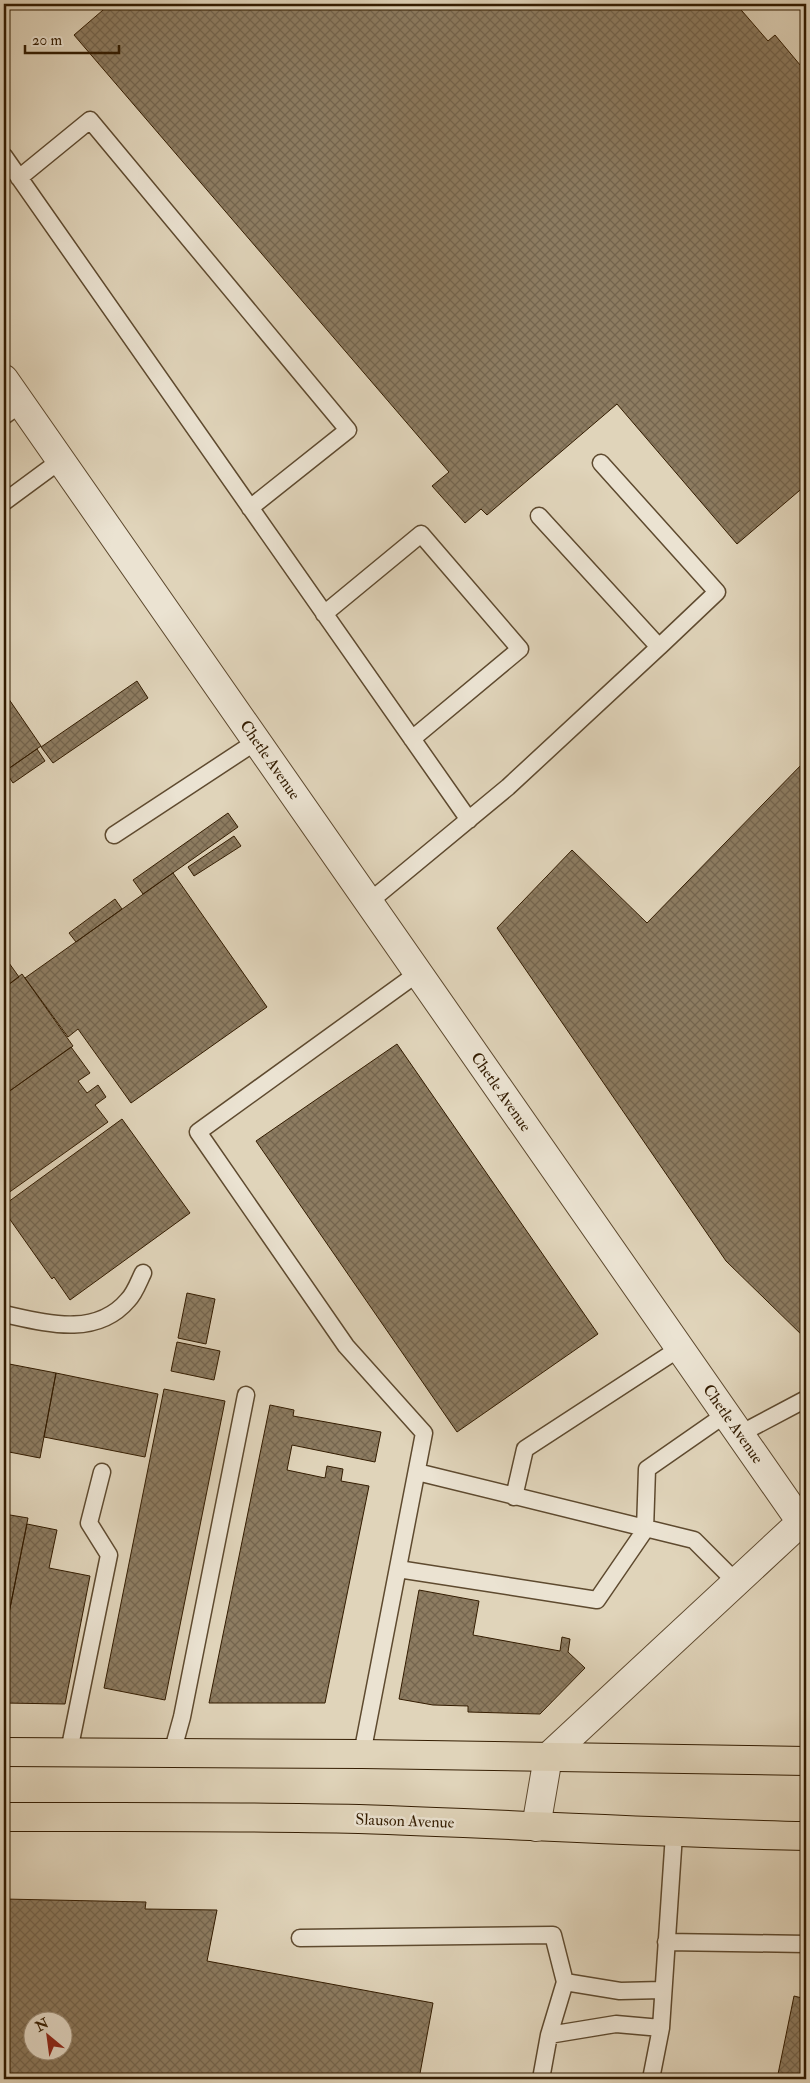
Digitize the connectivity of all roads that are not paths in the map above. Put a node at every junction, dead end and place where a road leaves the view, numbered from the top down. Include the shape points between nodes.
1 (4, 156) edge
2 (19, 178) junction
3 (4, 379) edge
4 (12, 410) edge
5 (61, 460) junction
6 (601, 463) dead end
7 (4, 502) edge
8 (250, 508) junction
9 (540, 516) dead end
10 (324, 614) junction
11 (659, 647) junction
12 (412, 739) junction
13 (257, 741) junction
14 (469, 820) junction
15 (114, 835) dead end
16 (369, 902) junction
17 (418, 973) junction
18 (144, 1273) dead end
19 (4, 1314) edge
20 (680, 1348) junction
21 (246, 1395) dead end
22 (806, 1398) edge
23 (733, 1424) junction
24 (102, 1472) dead end
25 (416, 1472) junction
26 (514, 1496) junction
27 (645, 1530) junction
28 (398, 1569) junction
29 (736, 1582) junction
30 (4, 1752) edge
31 (69, 1752) junction
32 (172, 1752) junction
33 (362, 1754) junction
34 (548, 1757) junction
35 (806, 1761) edge
36 (4, 1817) edge
37 (536, 1827) junction
38 (674, 1834) junction
39 (806, 1836) edge
40 (300, 1938) dead end
41 (666, 1942) junction
42 (806, 1944) edge
43 (564, 1982) junction
44 (662, 1990) junction
45 (661, 2028) junction
46 (549, 2035) junction
47 (541, 2079) edge
48 (651, 2079) edge

1 - 2 lane
2 - 8 lane
2 - 8 lane via 90,120 348,430
3 - 4 street, Chetle Avenue
4 - 5 street, Chetle Avenue
5 - 7 lane
5 - 13 street, Chetle Avenue
6 - 11 lane via 717,592
8 - 10 lane
9 - 11 lane
10 - 12 lane
10 - 12 lane via 421,534 520,648
11 - 14 lane
12 - 14 lane
13 - 15 lane
13 - 16 street, Chetle Avenue
14 - 16 lane
16 - 17 street, Chetle Avenue
17 - 20 street, Chetle Avenue
17 - 25 lane via 198,1132 346,1346 424,1432
18 - 19 lane via 129,1300 110,1316 89,1324 55,1325
20 - 23 street, Chetle Avenue
20 - 26 lane via 525,1449
21 - 32 lane via 182,1717
22 - 23 lane
23 - 27 lane via 647,1469
23 - 29 street, Chetle Avenue via 801,1522
24 - 31 lane via 89,1523 109,1555
25 - 26 lane
25 - 28 lane
26 - 27 lane
27 - 28 lane via 598,1600
27 - 29 lane via 694,1540
28 - 33 lane
29 - 34 street, Chetle Avenue
30 - 31 main road
31 - 32 main road
32 - 33 main road
33 - 34 main road
34 - 35 main road
34 - 37 street
36 - 37 main road, Slauson Avenue via 170,1815
37 - 38 main road, Slauson Avenue
38 - 39 main road, Slauson Avenue
38 - 41 lane
40 - 43 lane via 553,1935
41 - 42 lane
41 - 44 lane
43 - 44 lane via 620,1991
43 - 46 lane
44 - 45 lane
45 - 46 lane via 616,2024
45 - 48 lane
46 - 47 lane

